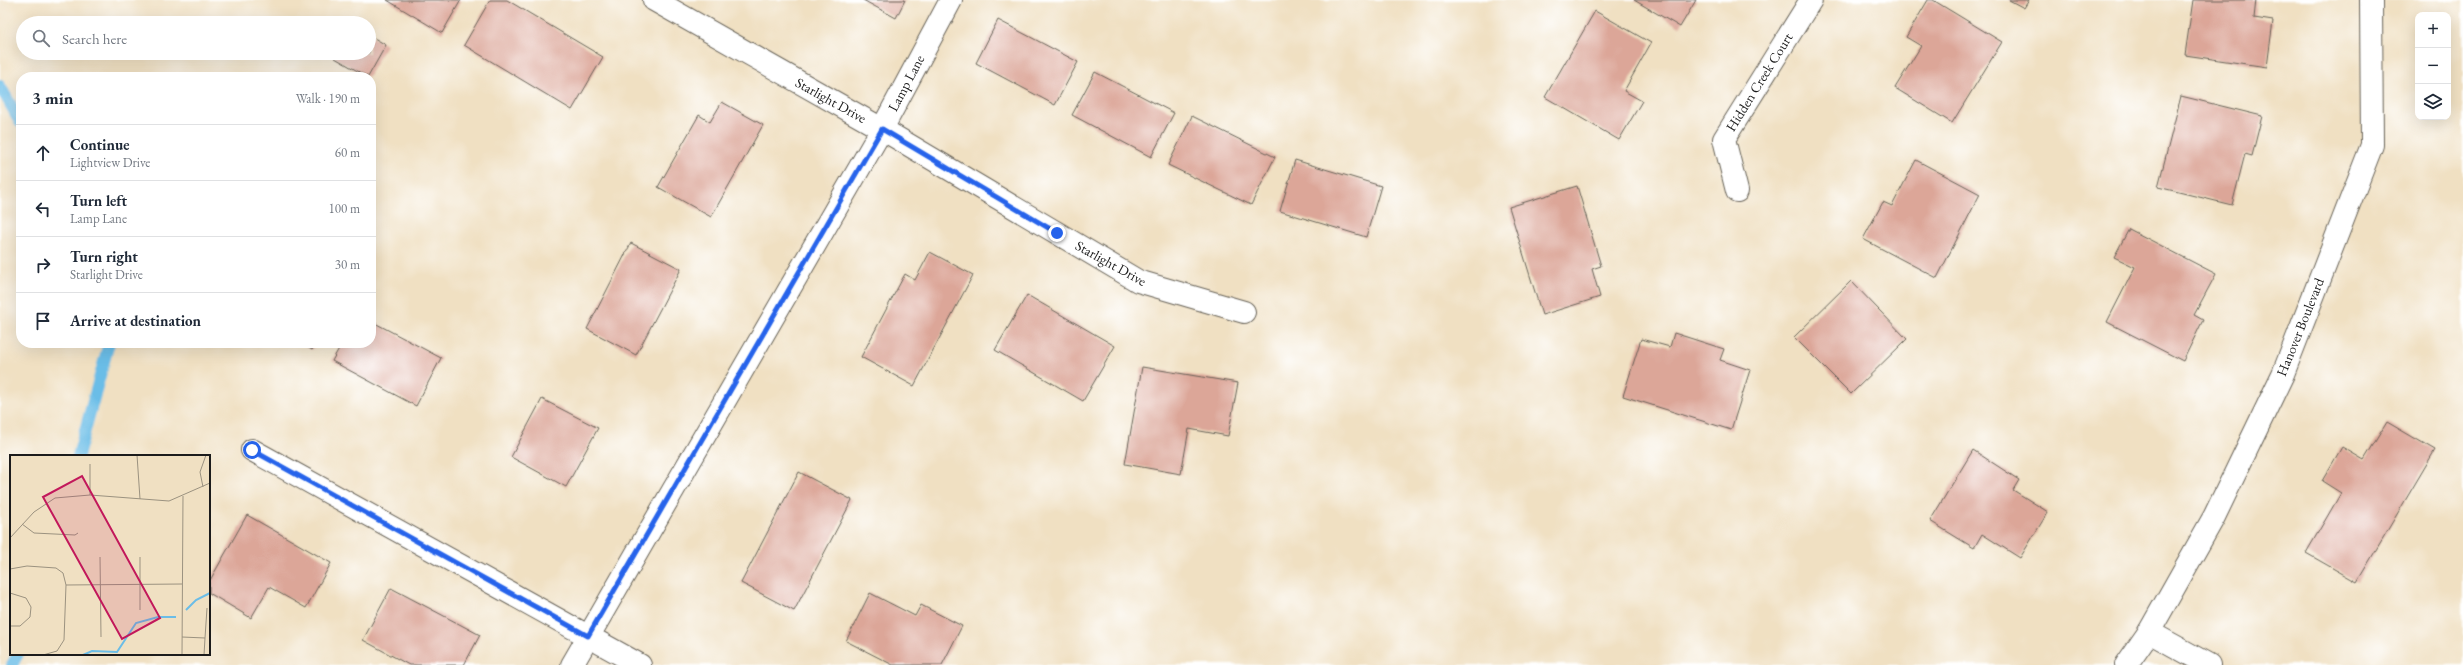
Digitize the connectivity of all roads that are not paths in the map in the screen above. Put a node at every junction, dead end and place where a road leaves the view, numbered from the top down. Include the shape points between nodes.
1 (654, 0) edge
2 (951, 0) edge
3 (1811, 0) edge
4 (2372, 0) edge
5 (882, 129) junction
6 (1737, 192) dead end
7 (1244, 312) dead end
8 (252, 450) dead end
9 (2149, 632) junction
10 (588, 636) junction
11 (572, 665) edge
12 (640, 665) edge
13 (2126, 665) edge
14 (2209, 665) edge

1 - 5 street, Starlight Drive
2 - 5 street, Lamp Lane
3 - 6 street, Hidden Creek Court via 1724,139
4 - 9 street, Hanover Boulevard via 2372,145 2282,374 2214,517
5 - 7 street, Starlight Drive via 1138,281
5 - 10 street, Lamp Lane
8 - 10 street
9 - 13 street, Hanover Boulevard
9 - 14 street
10 - 11 street, Lamp Lane
10 - 12 street

